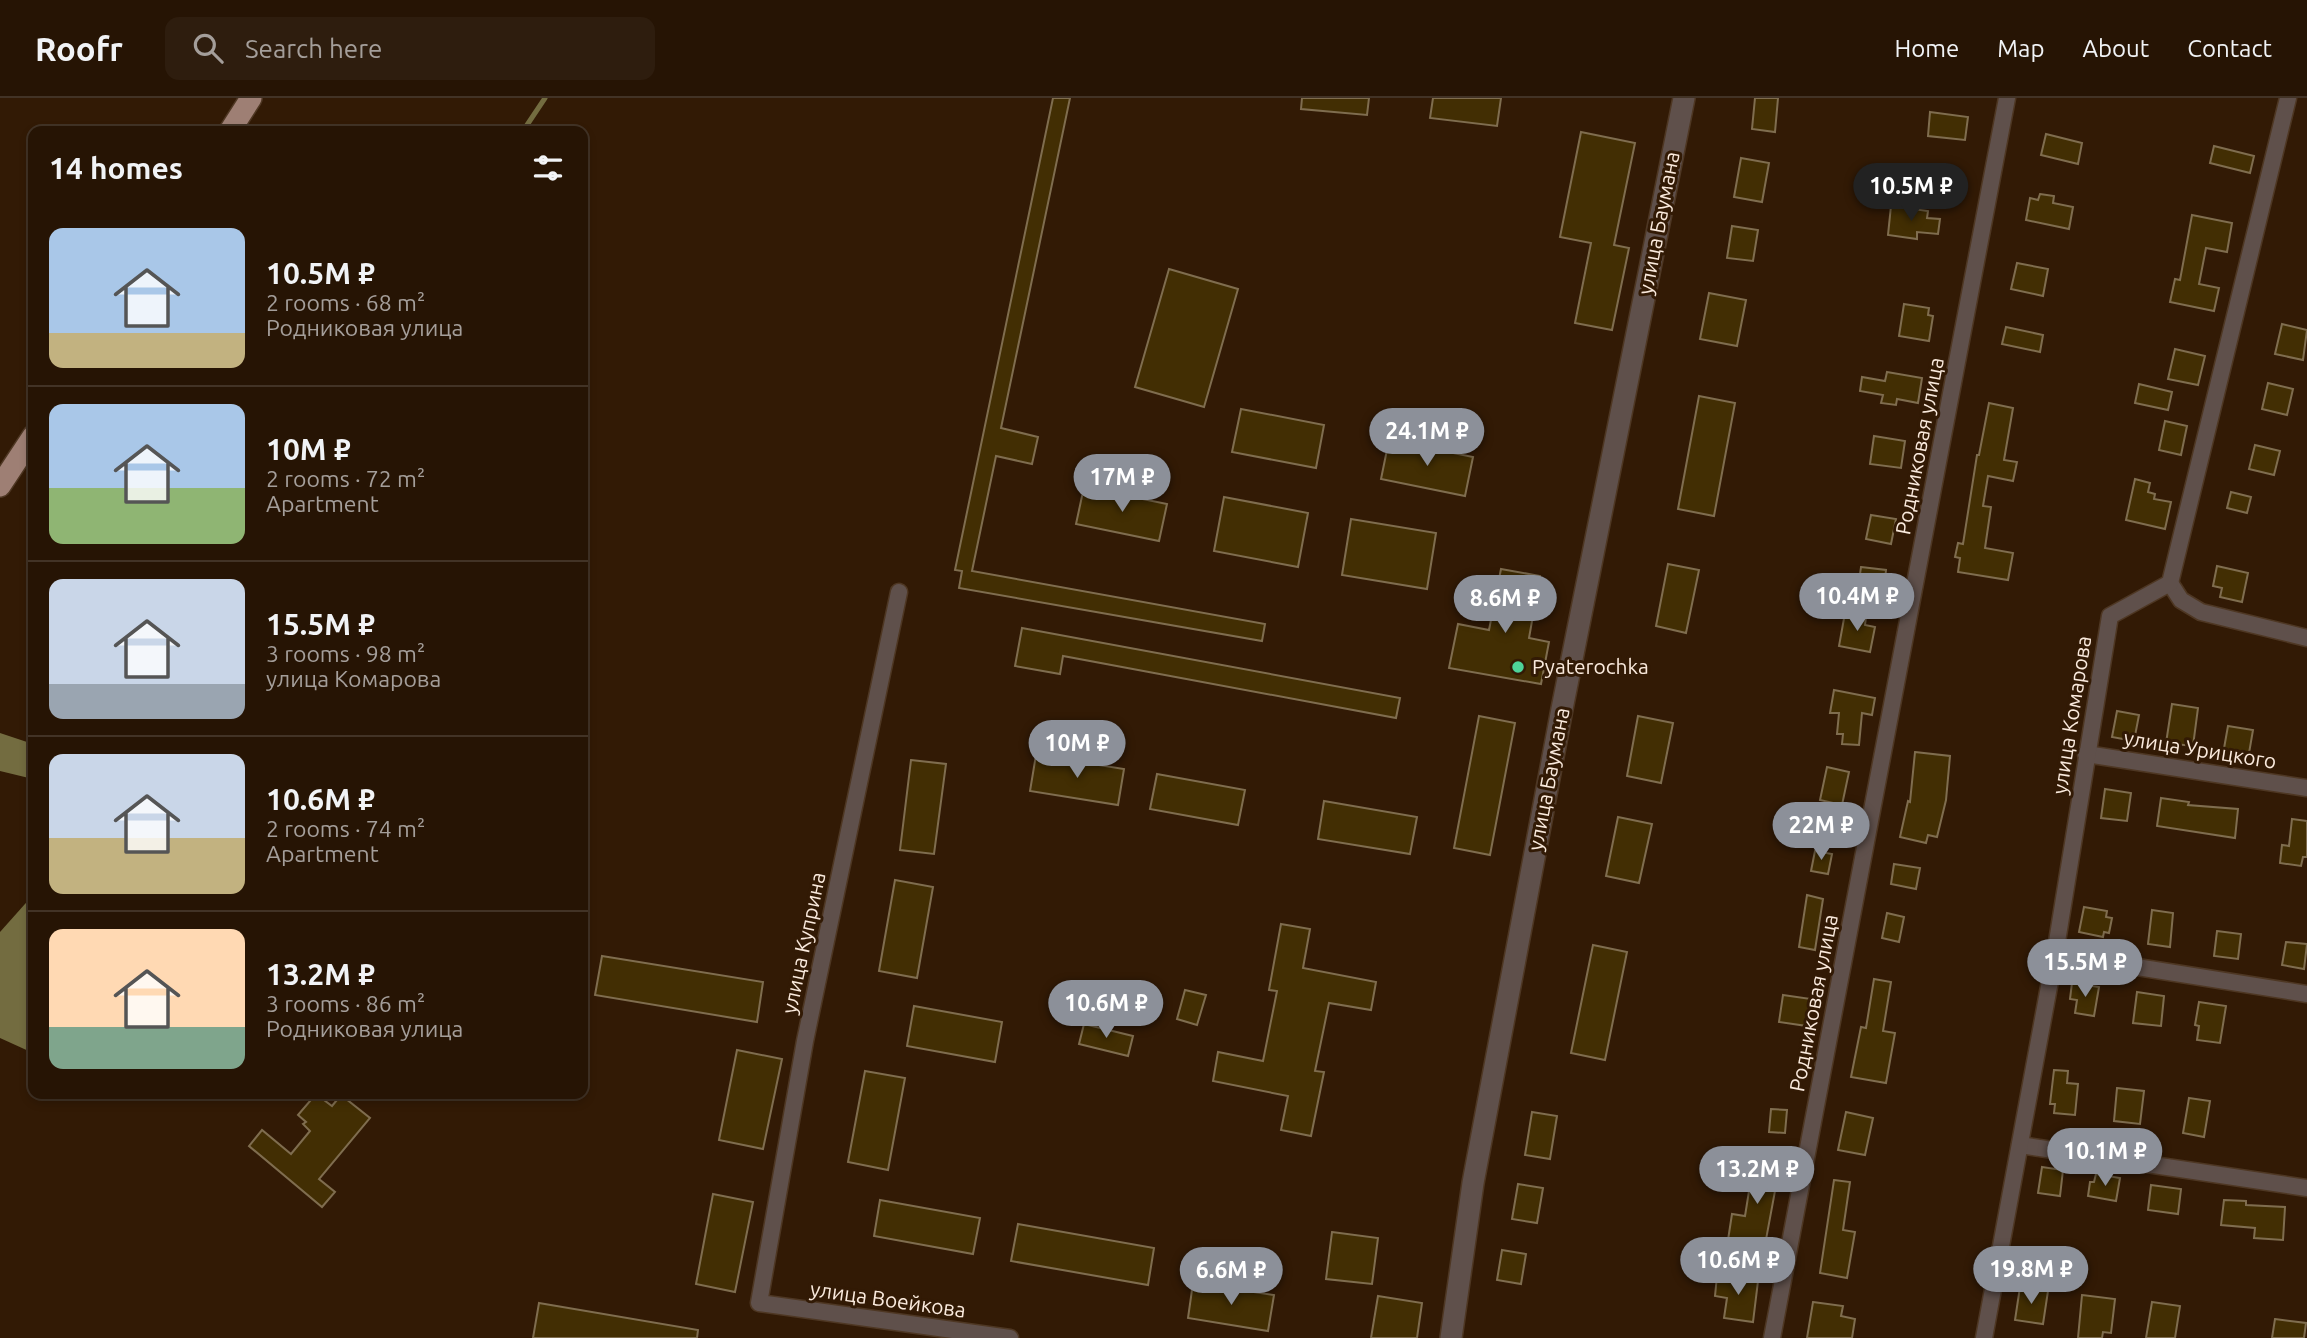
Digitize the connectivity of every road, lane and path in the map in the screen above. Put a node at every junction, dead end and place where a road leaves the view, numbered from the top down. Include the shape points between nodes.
1 (251, 98) edge
2 (1684, 98) edge
3 (2007, 98) edge
4 (2288, 98) edge
5 (233, 126) edge
6 (28, 444) edge
7 (0, 486) edge
8 (2171, 583) junction
9 (899, 592) dead end
10 (2307, 638) edge
11 (2086, 754) junction
12 (2307, 788) edge
13 (2055, 954) junction
14 (2307, 994) edge
15 (2020, 1145) junction
16 (2307, 1188) edge
17 (759, 1303) joint
18 (1010, 1338) edge
19 (1451, 1338) edge
20 (1772, 1338) edge
21 (1984, 1338) edge

1 - 5 main road
2 - 19 street, улица Баумана via 1556,736 1473,1183
3 - 20 street, Родниковая улица
4 - 8 street
6 - 7 main road
8 - 10 street via 2181,600 2200,612
8 - 11 street, улица Комарова via 2110,616
9 - 17 street, улица Куприна via 805,1041
11 - 12 street, улица Урицкого
11 - 13 street, улица Комарова
13 - 14 street
13 - 15 street, улица Комарова
15 - 16 street
15 - 21 street, улица Комарова
17 - 18 street, улица Воейкова

